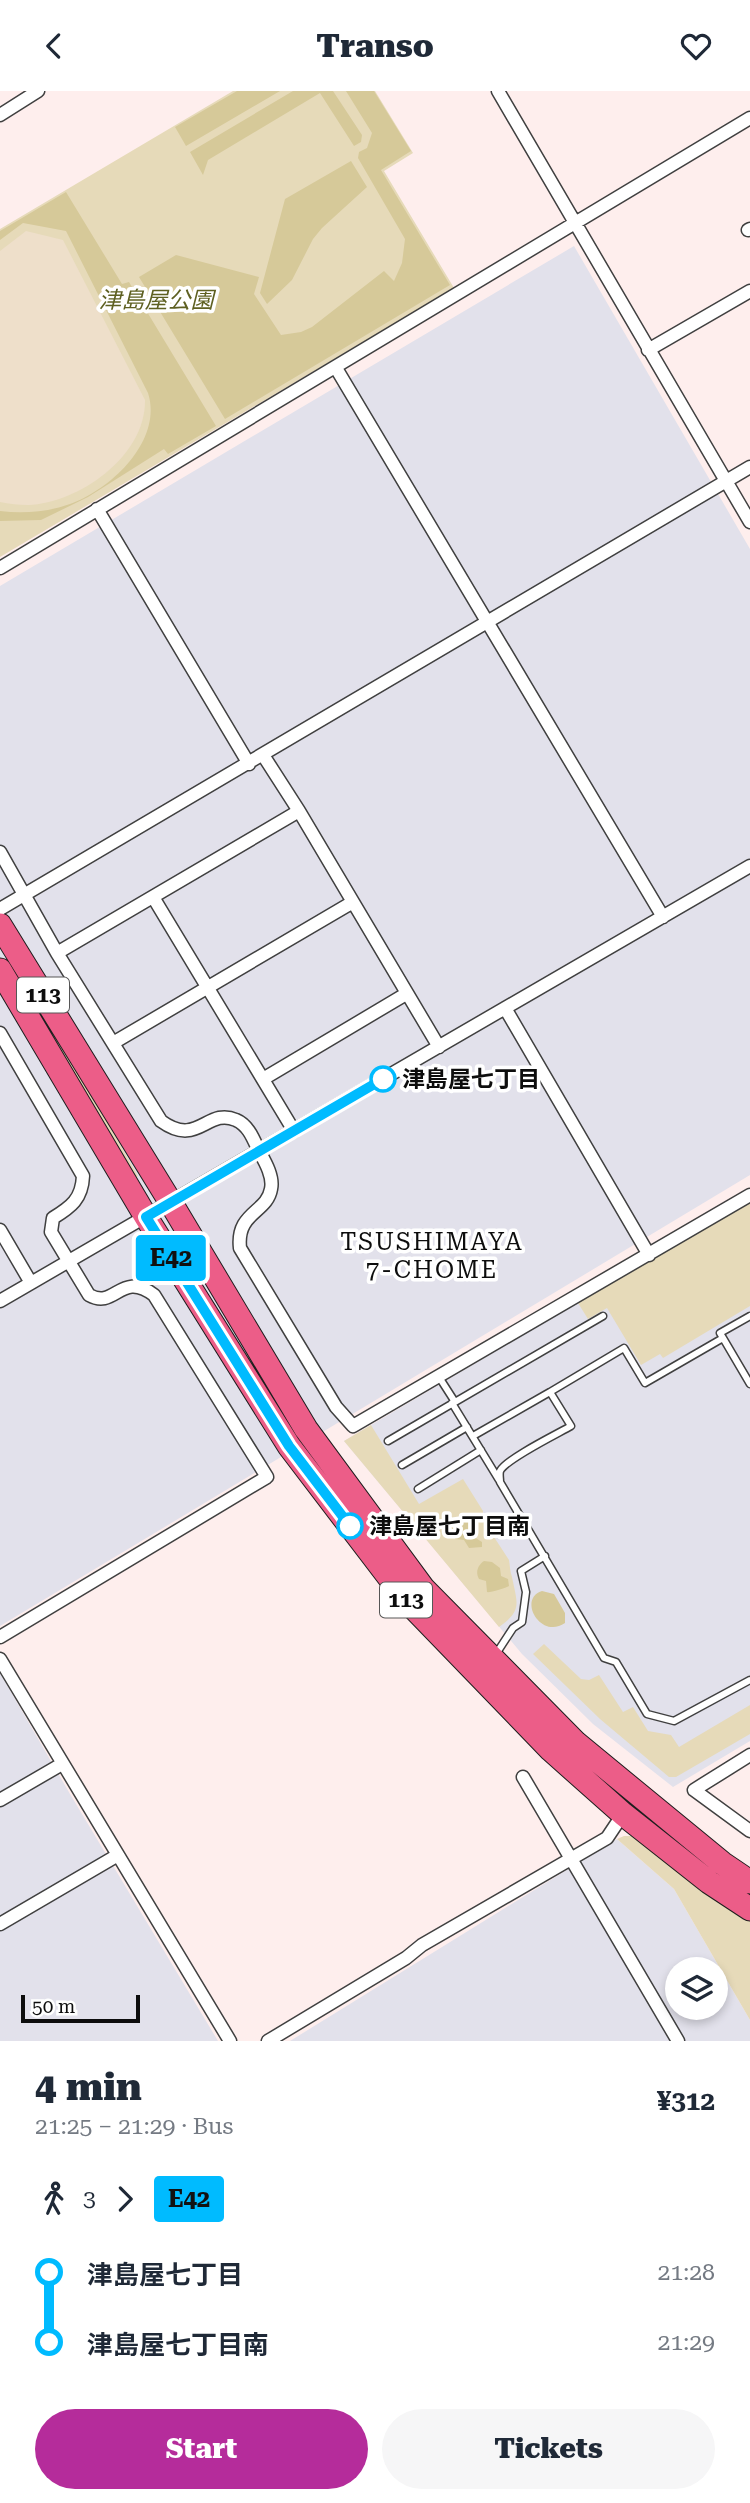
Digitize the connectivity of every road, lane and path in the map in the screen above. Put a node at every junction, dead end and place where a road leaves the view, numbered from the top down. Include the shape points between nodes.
1 (38, 91) edge
2 (504, 93) edge
3 (0, 115) edge
4 (750, 118) edge
5 (575, 224) junction
6 (750, 291) edge
7 (648, 350) junction
8 (336, 368) junction
9 (750, 467) edge
10 (726, 482) junction
11 (97, 509) junction
12 (750, 522) edge
13 (0, 568) edge
14 (487, 623) junction
15 (263, 755) junction
16 (249, 764) junction
17 (299, 811) junction
18 (0, 852) edge
19 (750, 866) edge
20 (23, 895) junction
21 (153, 897) junction
22 (353, 902) junction
23 (0, 909) edge
24 (663, 917) junction
25 (0, 925) edge
26 (57, 953) junction
27 (0, 971) edge
28 (208, 987) junction
29 (406, 994) junction
30 (505, 1008) junction
31 (0, 1033) edge
32 (113, 1043) junction
33 (439, 1047) junction
34 (263, 1079) junction
35 (294, 1131) junction
36 (260, 1151) junction
37 (750, 1195) edge
38 (171, 1203) junction
39 (146, 1217) junction
40 (0, 1230) edge
41 (649, 1255) junction
42 (69, 1262) junction
43 (31, 1283) junction
44 (0, 1301) edge
45 (603, 1316) dead end
46 (750, 1316) edge
47 (723, 1338) junction
48 (439, 1377) junction
49 (750, 1384) edge
50 (550, 1392) junction
51 (453, 1403) junction
52 (467, 1427) junction
53 (473, 1436) junction
54 (388, 1441) dead end
55 (481, 1450) junction
56 (402, 1465) dead end
57 (500, 1482) junction
58 (418, 1489) dead end
59 (545, 1556) junction
60 (0, 1637) edge
61 (0, 1659) edge
62 (493, 1659) junction
63 (750, 1680) edge
64 (750, 1755) edge
65 (62, 1764) junction
66 (523, 1777) dead end
67 (0, 1800) edge
68 (623, 1814) junction
69 (750, 1831) edge
70 (118, 1855) junction
71 (570, 1857) junction
72 (750, 1882) edge
73 (750, 1909) edge
74 (0, 1924) edge
75 (230, 2041) edge
76 (268, 2041) edge
77 (678, 2041) edge

1 - 3 street
2 - 5 street
4 - 5 street
5 - 7 street
5 - 8 street
6 - 7 street
7 - 10 street
8 - 11 street
8 - 14 street
9 - 10 street
10 - 12 street
10 - 14 street
11 - 13 street
11 - 16 street
14 - 15 street
14 - 24 street
15 - 16 street
15 - 17 street
16 - 20 street
17 - 21 street
17 - 22 street
18 - 20 street
19 - 24 street
20 - 23 street
20 - 26 street
21 - 26 street
21 - 28 street
22 - 28 street
22 - 29 street
24 - 30 street
25 - 38 highway, 113
26 - 32 street
27 - 39 highway, 113
28 - 32 street
28 - 34 street
29 - 33 street
29 - 34 street
30 - 33 street
30 - 41 street
31 - 42 street via 83,1176 77,1201 50,1225
32 - 36 street via 169,1127 194,1131 215,1119 235,1119
33 - 35 street
34 - 35 street
35 - 36 street
36 - 38 street
36 - 48 street via 272,1189 244,1223 238,1236 240,1248 336,1407 353,1426
37 - 41 street
38 - 39 street
38 - 62 highway, 113 via 306,1429 423,1588
39 - 42 street
39 - 68 highway, 113 via 289,1446 408,1602 551,1750
40 - 43 street
41 - 48 street
42 - 43 street
42 - 60 street via 96,1299 132,1285 154,1295 267,1477
43 - 44 street
45 - 51 lane
46 - 47 lane via 720,1333
47 - 49 lane
47 - 50 lane via 645,1383 624,1348
48 - 51 lane
50 - 53 lane
50 - 57 lane via 571,1426 506,1465 500,1471
51 - 52 lane
51 - 54 lane
52 - 53 lane
52 - 56 lane
53 - 55 lane
55 - 57 lane
55 - 58 lane
57 - 59 lane
59 - 62 lane via 521,1571 526,1592 523,1622 513,1628
59 - 63 lane via 604,1658 616,1662 647,1714 674,1721
61 - 65 street
62 - 72 highway, 113 via 576,1743
64 - 69 street via 694,1790
65 - 67 street
65 - 70 street
66 - 71 street
68 - 71 street via 607,1838
68 - 73 highway, 113
70 - 74 street
70 - 75 street
71 - 76 street
71 - 77 street

